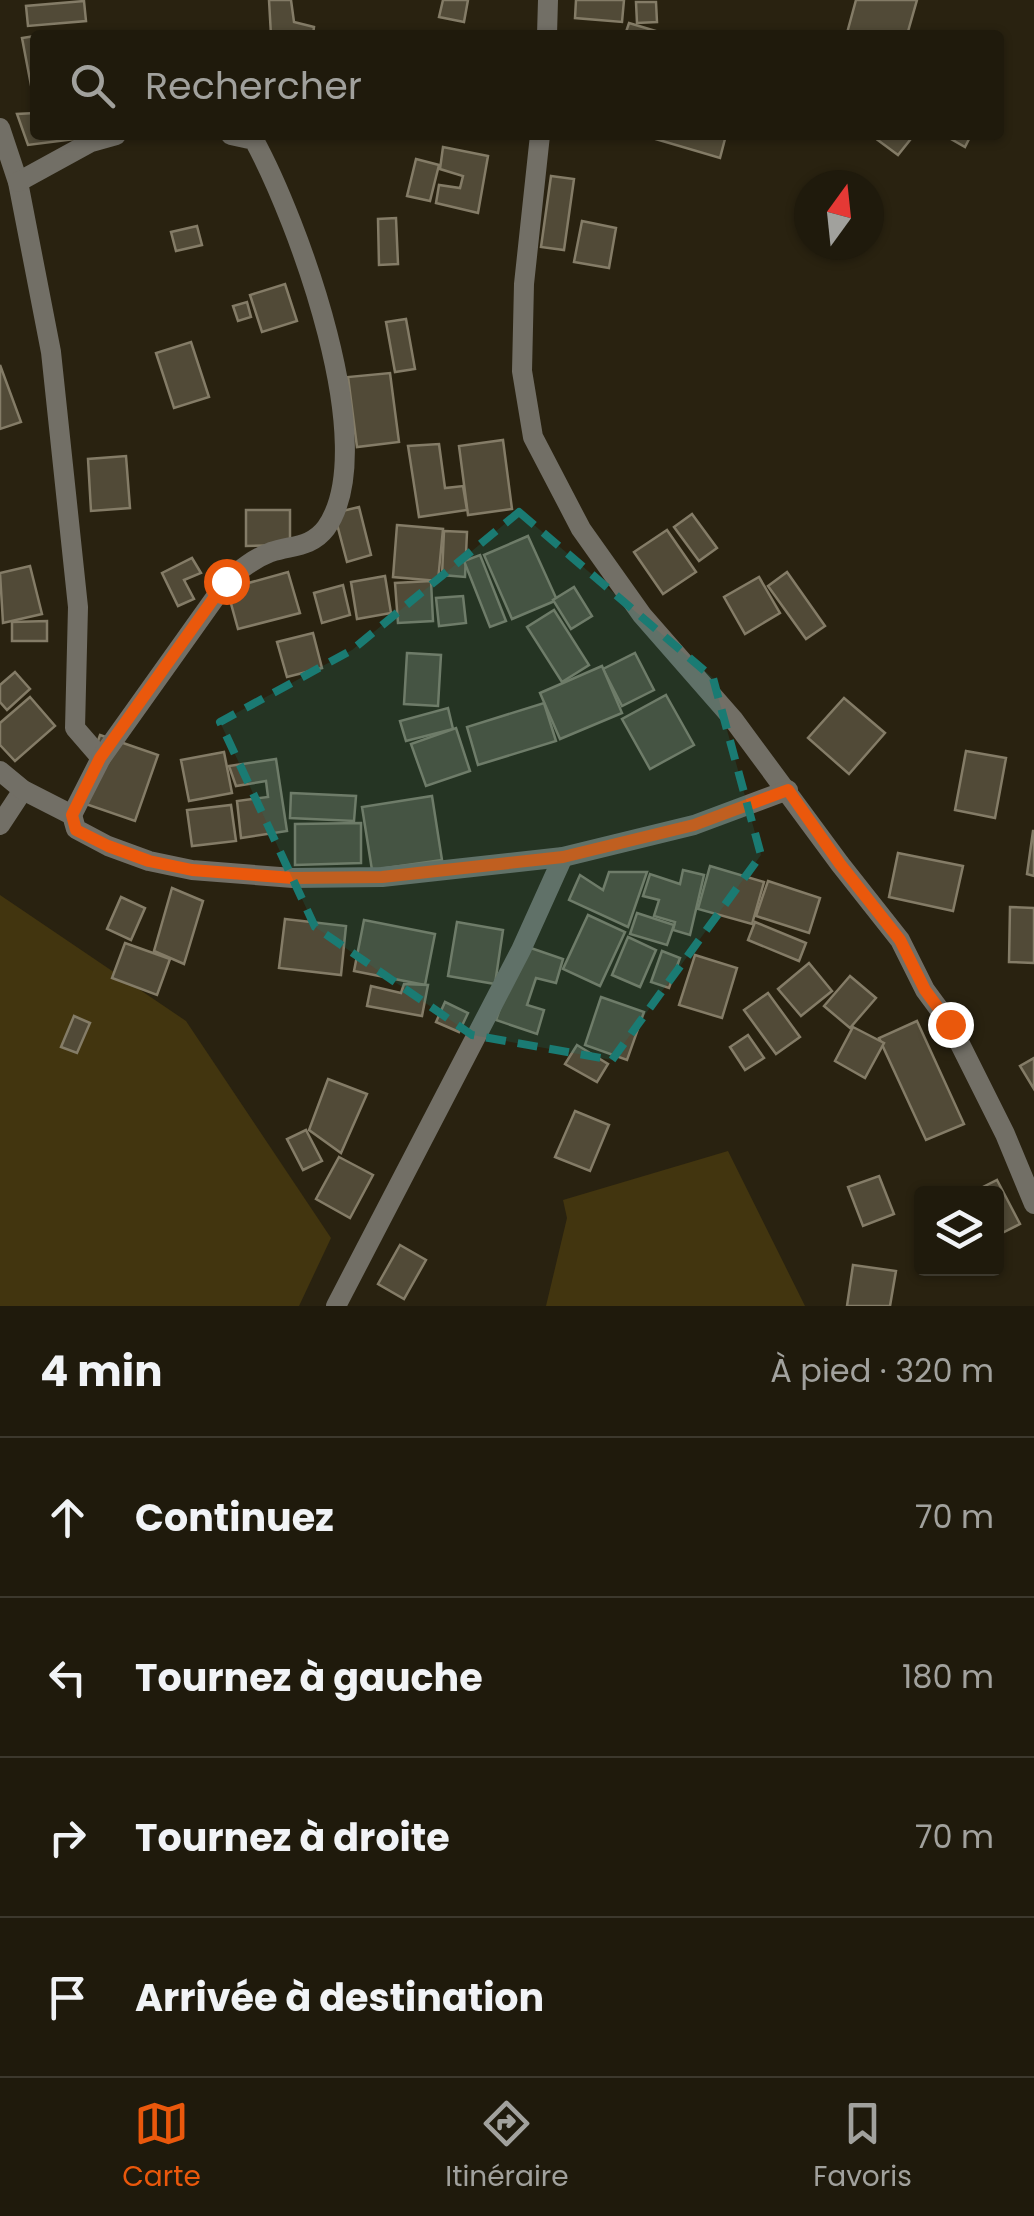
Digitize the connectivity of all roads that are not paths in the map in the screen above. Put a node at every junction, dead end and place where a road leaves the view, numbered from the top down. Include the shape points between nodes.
1 (548, 0) edge
2 (547, 30) edge
3 (0, 128) edge
4 (98, 140) edge
5 (254, 140) edge
6 (539, 140) edge
7 (18, 182) junction
8 (100, 758) junction
9 (0, 771) edge
10 (23, 790) junction
11 (788, 790) junction
12 (72, 815) junction
13 (0, 825) edge
14 (563, 857) junction
15 (1034, 1204) edge
16 (336, 1306) edge

1 - 2 street
3 - 7 street
4 - 7 street
5 - 8 street via 295,230 340,383 340,491 316,539 249,562 226,581
6 - 11 street via 522,354 534,437 581,529 642,615
7 - 8 street via 51,352 78,607 75,728
8 - 12 street
9 - 10 street
10 - 12 street
10 - 13 street
11 - 14 street via 694,825
11 - 15 street via 900,940 950,1024
12 - 14 street via 76,830 108,846 192,870 382,877
14 - 16 street

